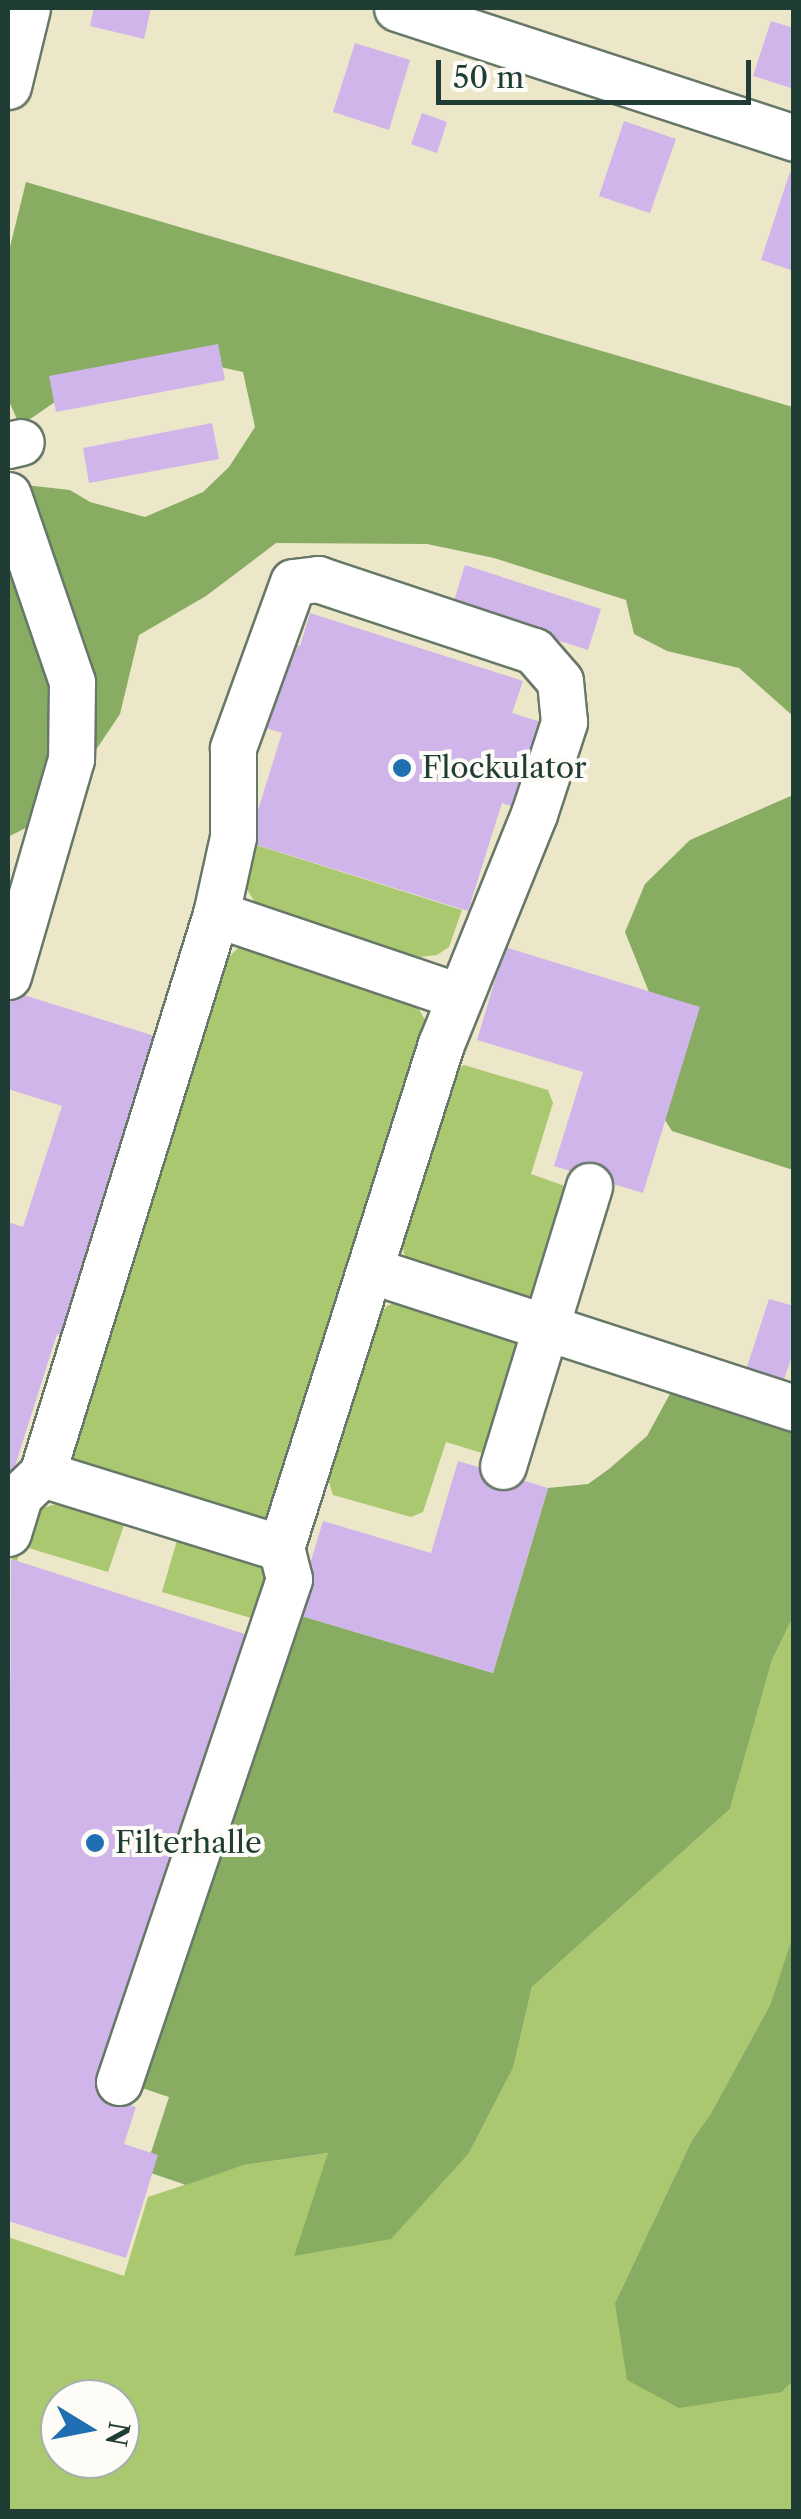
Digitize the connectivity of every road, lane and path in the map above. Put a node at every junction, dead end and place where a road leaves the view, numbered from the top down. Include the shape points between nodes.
1 (27, 8) edge
2 (397, 8) edge
3 (8, 86) edge
4 (794, 138) edge
5 (8, 495) edge
6 (216, 914) junction
7 (8, 976) edge
8 (458, 996) junction
9 (589, 1186) dead end
10 (370, 1270) junction
11 (546, 1325) junction
12 (794, 1408) edge
13 (502, 1466) dead end
14 (42, 1474) junction
15 (8, 1533) edge
16 (282, 1548) junction
17 (119, 2082) dead end

1 - 3 street
2 - 4 street
5 - 7 street via 72,682 71,759
6 - 8 street
6 - 8 street via 233,837 233,748 293,582 318,580 534,651 560,681 564,722 534,814
6 - 14 street
8 - 10 street
9 - 11 street
10 - 11 street
10 - 16 street
11 - 12 street
11 - 13 street
14 - 15 street via 20,1496
14 - 16 street
16 - 17 street via 289,1580

